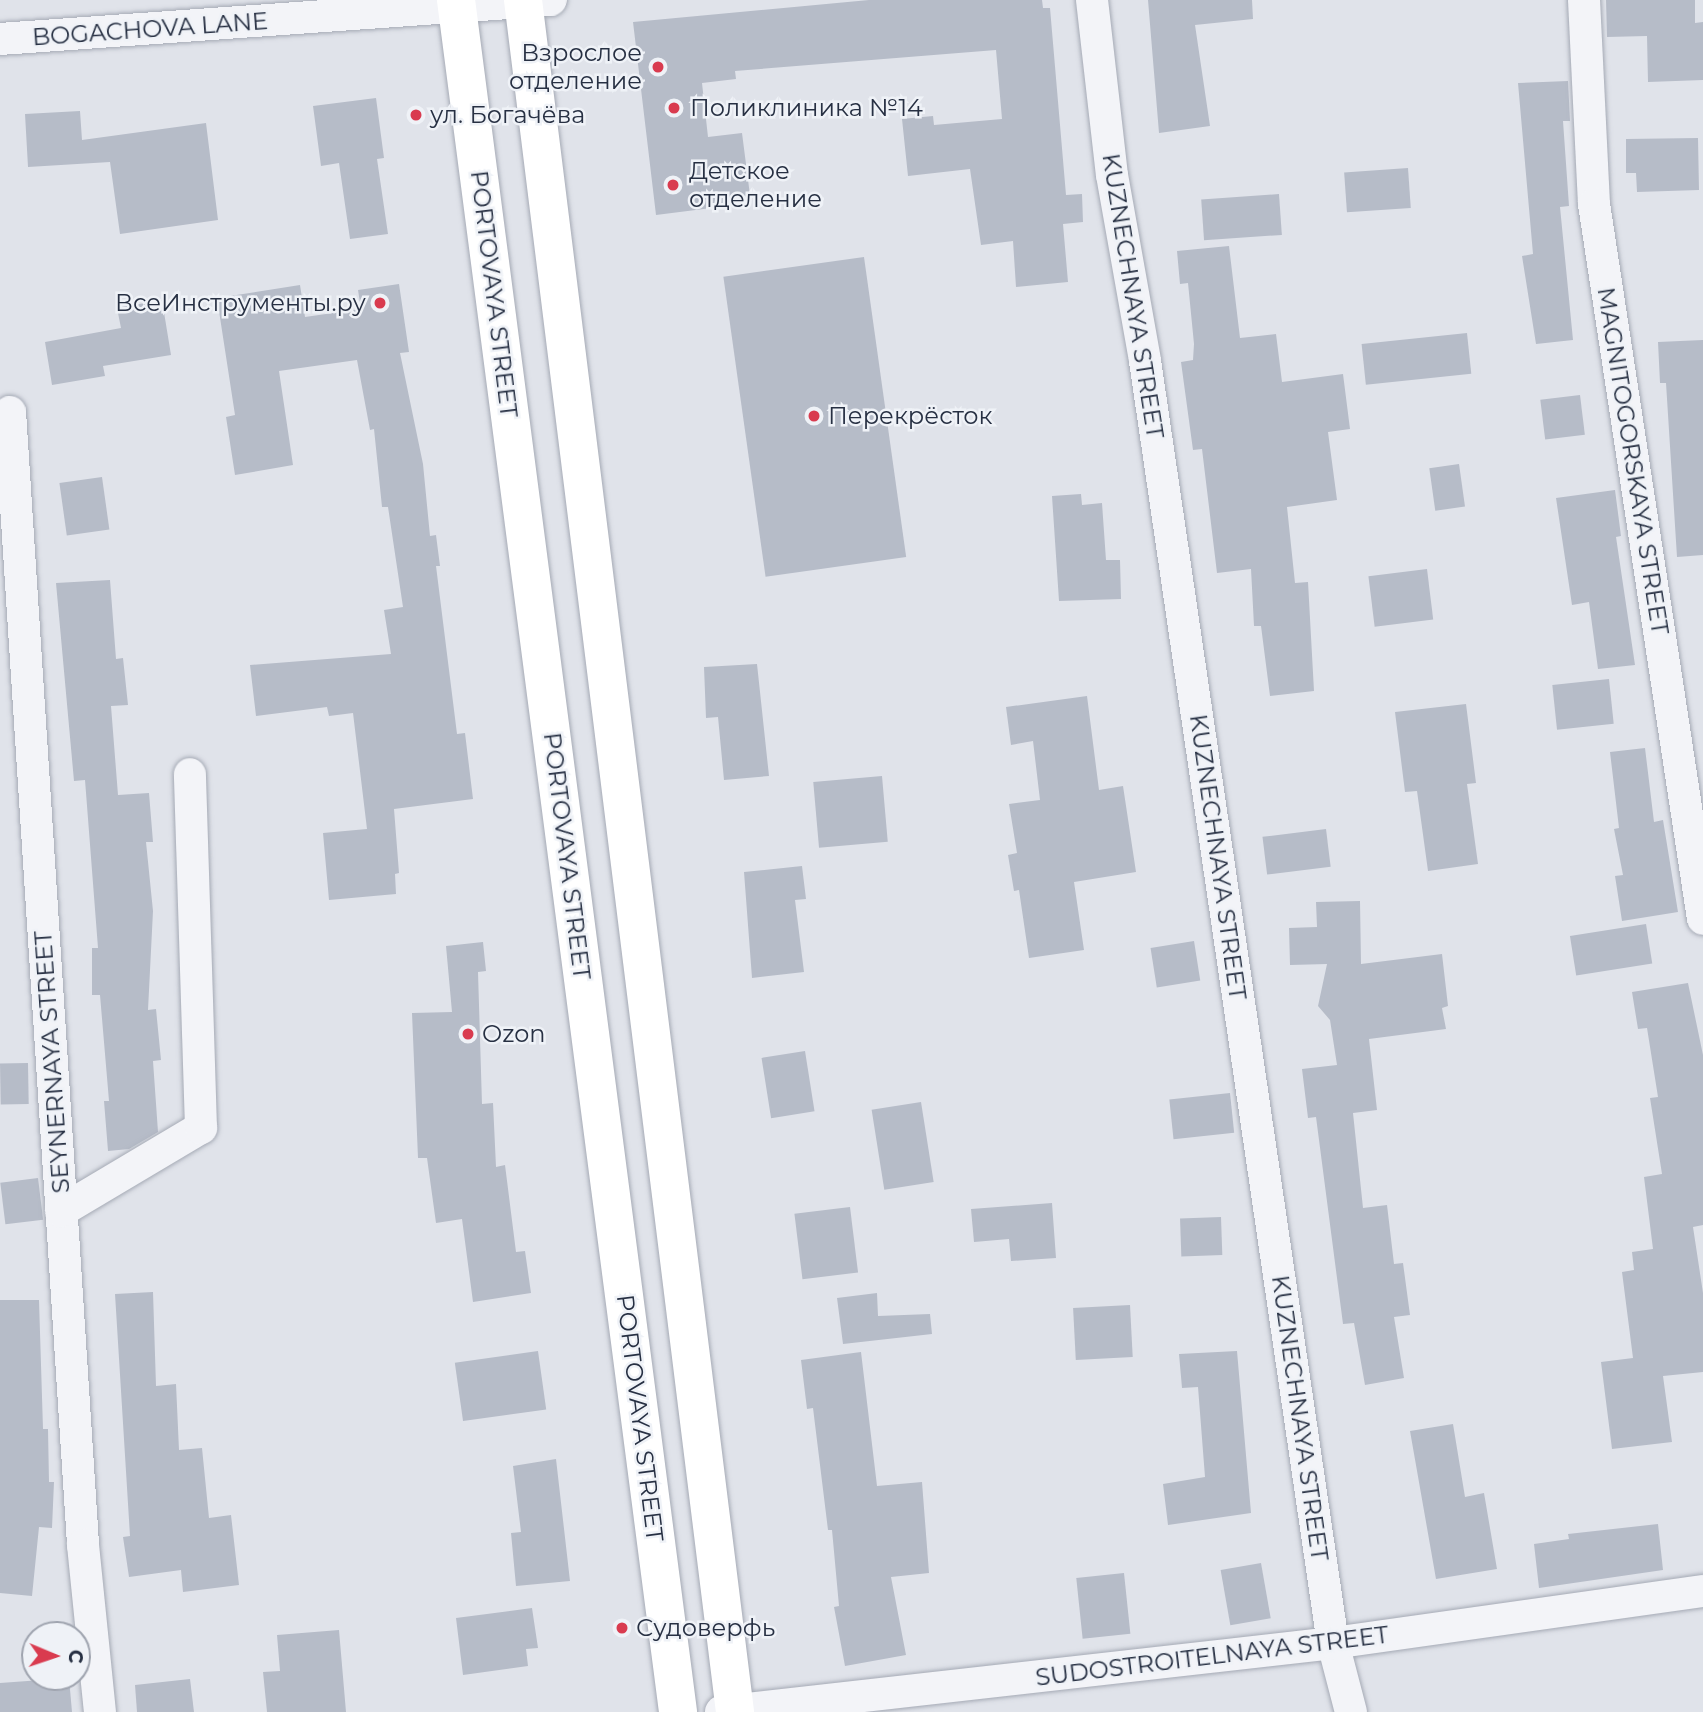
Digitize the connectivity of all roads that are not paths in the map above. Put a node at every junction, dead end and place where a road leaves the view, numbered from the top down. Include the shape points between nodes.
1 (1092, 0) edge
2 (1584, 0) edge
3 (533, 1) edge
4 (456, 5) edge
5 (0, 39) edge
6 (10, 412) dead end
7 (190, 774) dead end
8 (1703, 919) edge
9 (61, 1210) junction
10 (1703, 1591) edge
11 (1334, 1643) junction
12 (730, 1711) edge
13 (100, 1712) edge
14 (678, 1712) edge
15 (1351, 1712) edge

1 - 11 street, KUZNECHNAYA STREET via 1112,174 1145,361
2 - 8 street, MAGNITOGORSKAYA STREET via 1594,204
3 - 4 street, BOGACHOVA LANE
3 - 12 main road
4 - 5 street, BOGACHOVA LANE
4 - 14 main road, PORTOVAYA STREET
6 - 9 street, SEYNERNAYA STREET
7 - 9 street via 201,1128
9 - 13 street, SEYNERNAYA STREET via 83,1545
10 - 11 street, SUDOSTROITELNAYA STREET
11 - 12 street, SUDOSTROITELNAYA STREET
11 - 15 street, KUZNECHNAYA STREET

